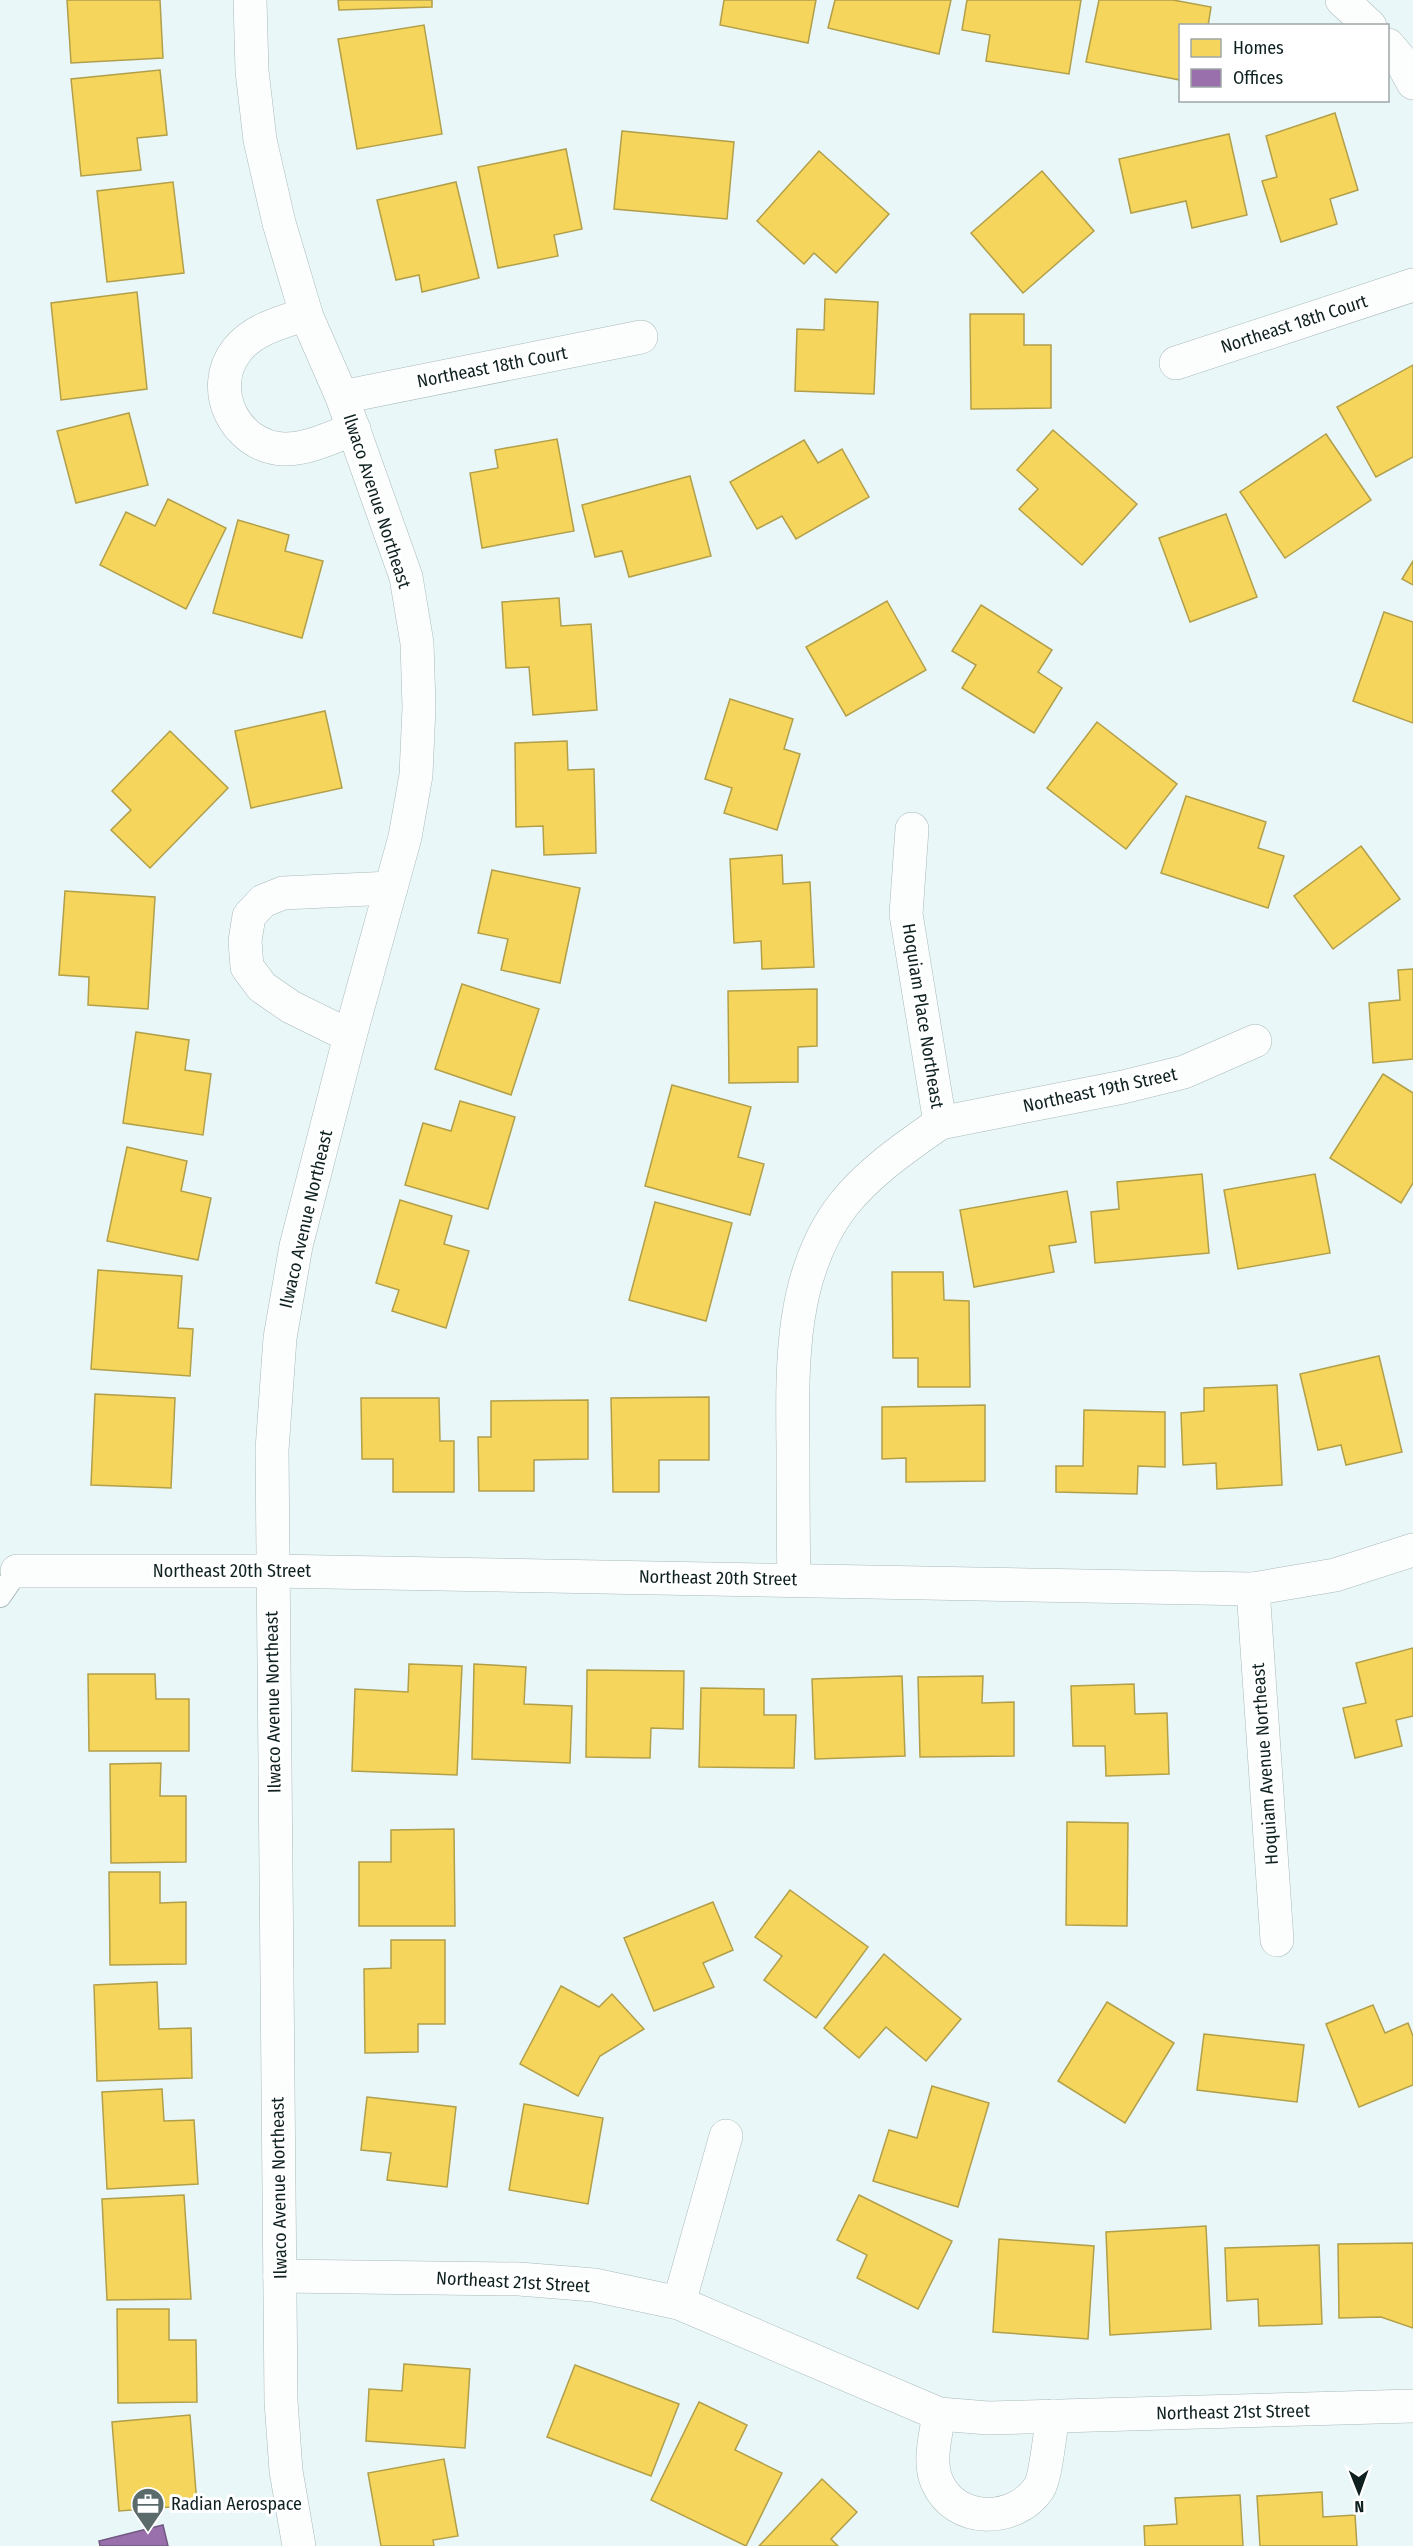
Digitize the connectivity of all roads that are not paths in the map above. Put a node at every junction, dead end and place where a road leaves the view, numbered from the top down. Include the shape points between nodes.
1 (250, 0) edge
2 (1342, 0) edge
3 (1368, 24) edge
4 (1389, 46) edge
5 (1413, 83) edge
6 (1413, 285) edge
7 (306, 314) junction
8 (641, 337) dead end
9 (1176, 363) dead end
10 (342, 397) junction
11 (354, 429) junction
12 (912, 829) dead end
13 (391, 888) junction
14 (350, 1036) junction
15 (1255, 1041) dead end
16 (940, 1123) junction
17 (1413, 1550) edge
18 (272, 1571) junction
19 (794, 1579) junction
20 (8, 1584) edge
21 (1253, 1589) junction
22 (1277, 1940) dead end
23 (726, 2136) dead end
24 (280, 2276) junction
25 (679, 2303) junction
26 (1413, 2406) edge
27 (939, 2414) junction
28 (1053, 2416) junction
29 (299, 2546) edge

1 - 7 street, Ilwaco Avenue Northeast via 252,71 260,140
2 - 3 street
4 - 5 street
6 - 9 street, Northeast 18th Court
7 - 10 street, Ilwaco Avenue Northeast
7 - 11 street via 251,336 237,349 224,385 226,404 247,436 283,449 302,447
8 - 10 street, Northeast 18th Court
10 - 11 street, Ilwaco Avenue Northeast
11 - 13 street, Ilwaco Avenue Northeast via 406,577 417,643 416,775
12 - 16 street, Hoquiam Place Northeast via 906,914
13 - 14 street, Ilwaco Avenue Northeast
13 - 14 street via 283,893 262,901 249,916 245,940 247,967 262,987 291,1007
14 - 18 street, Ilwaco Avenue Northeast via 296,1246 280,1338 272,1450
15 - 16 street, Northeast 19th Street via 1184,1072
16 - 19 street, Hoquiam Place Northeast via 872,1174 842,1206 819,1247 803,1290 792,1384
17 - 21 street, Northeast 20th Street via 1335,1575
18 - 19 street, Northeast 20th Street
18 - 20 street, Northeast 20th Street
18 - 24 street, Ilwaco Avenue Northeast
19 - 21 street, Northeast 20th Street
21 - 22 street, Hoquiam Avenue Northeast
23 - 25 street
24 - 25 street, Northeast 21st Street via 519,2278 594,2285
24 - 29 street, Ilwaco Avenue Northeast via 281,2401 286,2471
25 - 27 street, Northeast 21st Street
26 - 28 street, Northeast 21st Street
27 - 28 street, Northeast 21st Street via 988,2418
27 - 28 street via 932,2466 937,2483 962,2509 997,2515 1015,2510 1041,2486

